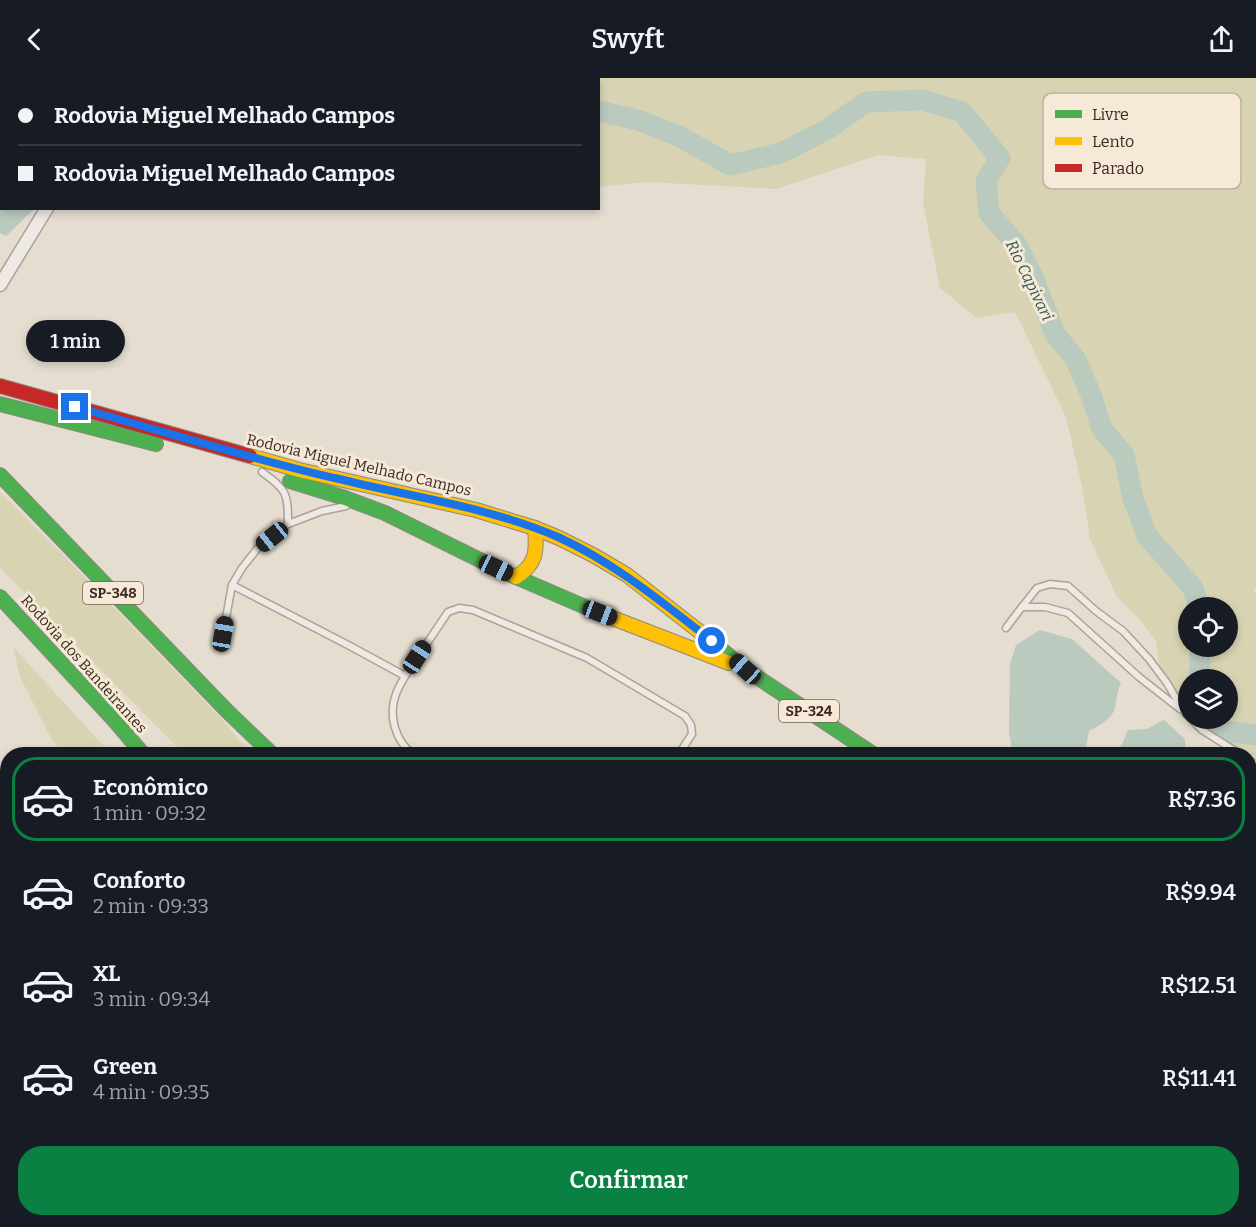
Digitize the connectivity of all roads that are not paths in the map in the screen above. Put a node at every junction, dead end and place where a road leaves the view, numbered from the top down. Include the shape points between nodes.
1 (46, 210) edge
2 (0, 285) edge
3 (0, 380) edge
4 (0, 386) edge
5 (33, 395) junction
6 (0, 404) edge
7 (262, 471) junction
8 (0, 475) edge
9 (359, 503) junction
10 (288, 524) junction
11 (536, 528) junction
12 (516, 577) junction
13 (232, 585) junction
14 (0, 597) edge
15 (1022, 607) junction
16 (1006, 628) dead end
17 (223, 634) dead end
18 (745, 669) junction
19 (405, 676) junction
20 (1178, 701) edge
21 (1178, 709) edge
22 (1201, 729) edge
23 (138, 747) edge
24 (265, 747) edge
25 (405, 747) edge
26 (684, 747) edge
27 (862, 747) edge
28 (1229, 747) edge

1 - 2 street
3 - 5 street
4 - 5 highway, Rodovia Miguel Melhado Campos / SP-324
5 - 11 highway, Rodovia Miguel Melhado Campos / SP-324 via 299,470 441,501
6 - 7 highway, Rodovia Miguel Melhado Campos / SP-324
7 - 9 highway, Rodovia Miguel Melhado Campos / SP-324
7 - 10 lane via 285,491
8 - 24 highway, SP-348
9 - 10 lane
9 - 12 highway, Rodovia Miguel Melhado Campos / SP-324
10 - 13 lane via 257,549
11 - 12 highway via 532,564
11 - 18 highway, Rodovia Miguel Melhado Campos / SP-324 via 627,576
12 - 18 highway, Rodovia Miguel Melhado Campos / SP-324
13 - 17 lane
13 - 19 lane
14 - 23 highway, Rodovia dos Bandeirantes
15 - 16 lane
15 - 20 lane via 1037,588 1050,584 1068,586 1123,631 1149,659
15 - 21 lane via 1045,606 1068,613
18 - 27 highway, Rodovia Miguel Melhado Campos / SP-324
19 - 25 lane via 396,694 393,714 395,732
19 - 26 lane via 448,612 473,610 587,658 685,716 692,734
22 - 28 lane

